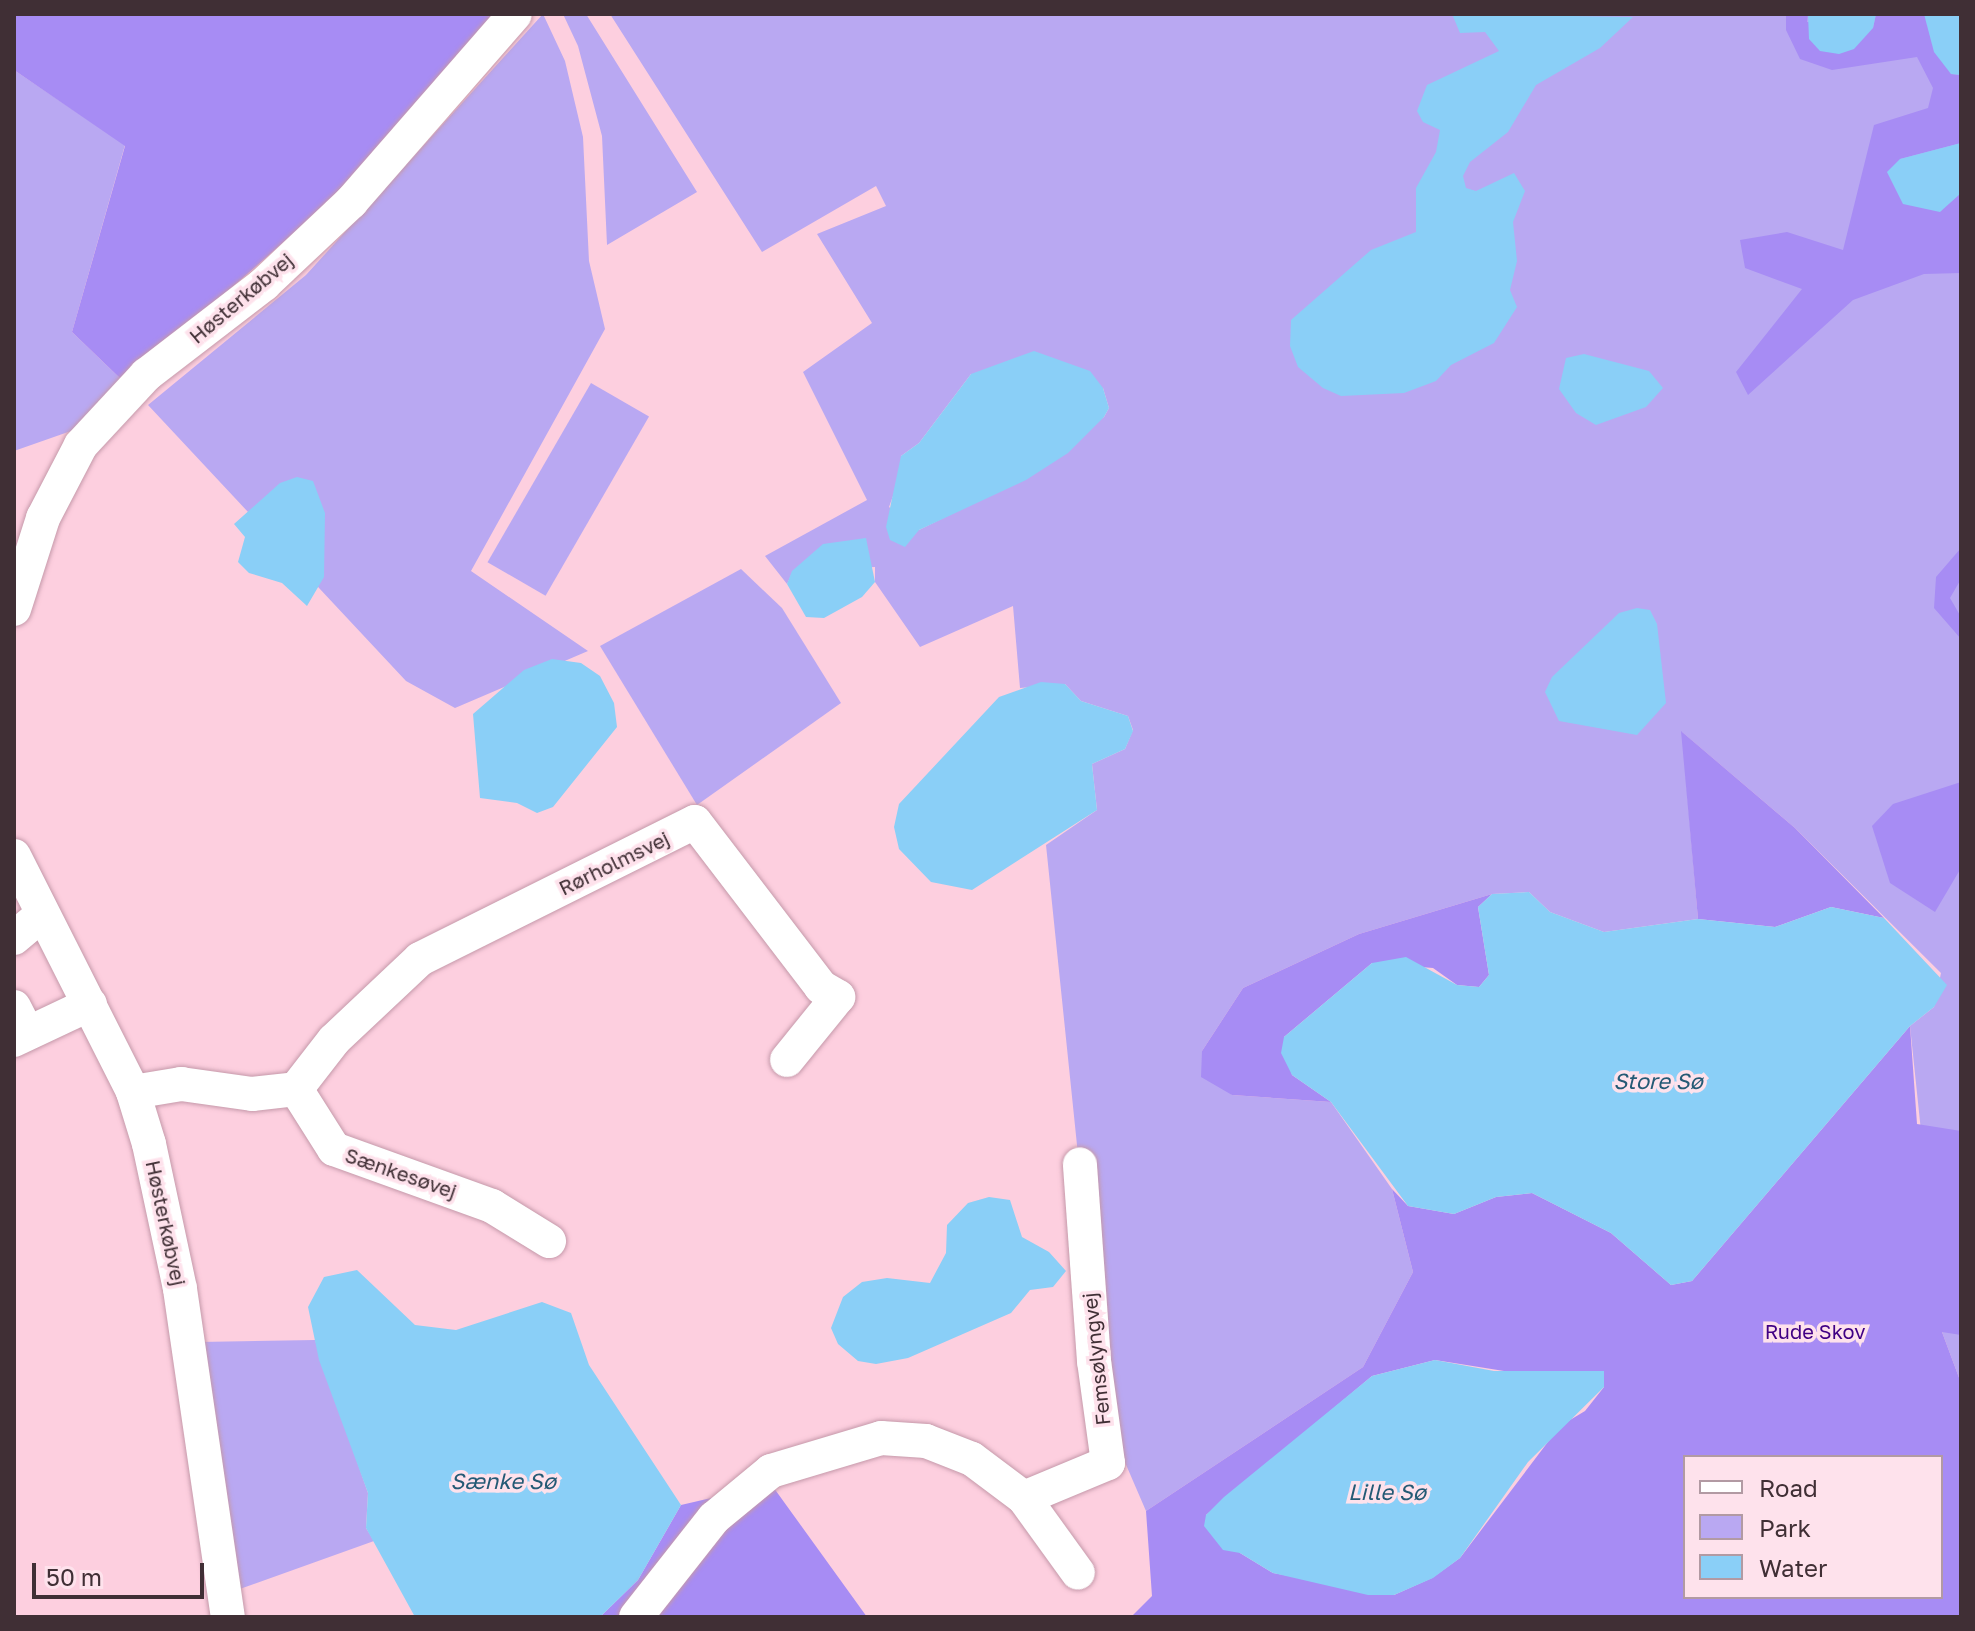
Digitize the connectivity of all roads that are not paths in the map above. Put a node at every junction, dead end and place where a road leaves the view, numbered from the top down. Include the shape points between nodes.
1 (515, 14) edge
2 (14, 609) edge
3 (14, 856) edge
4 (41, 915) junction
5 (14, 938) edge
6 (90, 1004) junction
7 (18, 1027) edge
8 (787, 1060) dead end
9 (296, 1089) junction
10 (133, 1092) junction
11 (1080, 1164) dead end
12 (549, 1241) dead end
13 (1024, 1498) junction
14 (1078, 1573) dead end
15 (228, 1617) edge
16 (636, 1617) edge

1 - 2 street, Høsterkøbvej via 351,202 264,284 146,375 81,445 43,518
3 - 4 street, Høsterkøbvej
4 - 5 street
4 - 6 street, Høsterkøbvej
6 - 7 street
6 - 10 street, Høsterkøbvej
8 - 9 street, Rørholmsvej via 838,997 821,987 695,822 420,959 334,1040
9 - 10 street via 252,1094 181,1084
9 - 12 street, Sænkesøvej via 334,1149 492,1206
10 - 15 street, Høsterkøbvej via 180,1289
11 - 13 street, Femsølyngvej via 1094,1361 1108,1463
13 - 14 street
13 - 16 street via 972,1459 926,1441 881,1438 831,1450 771,1471 714,1518

